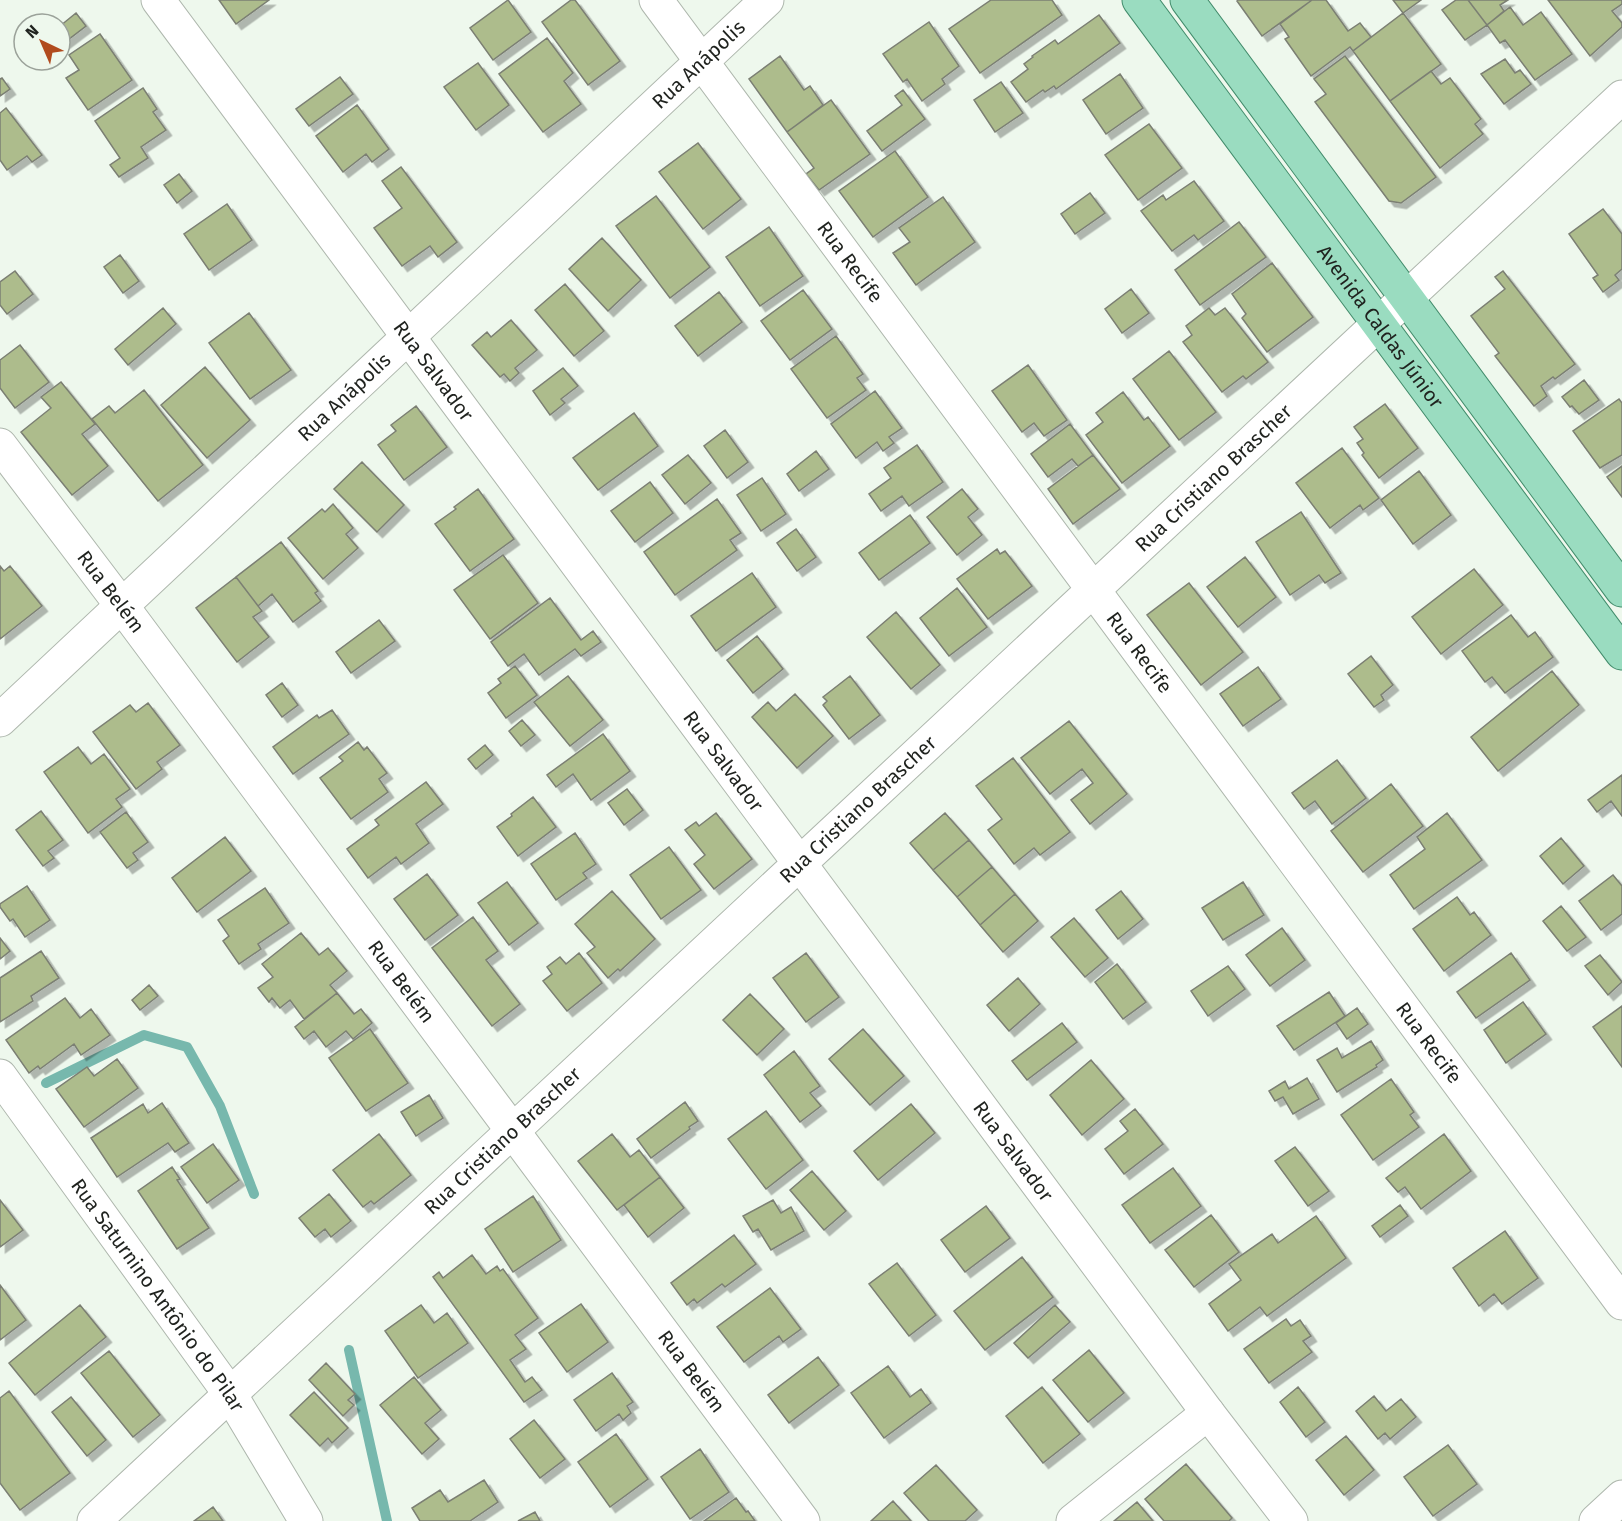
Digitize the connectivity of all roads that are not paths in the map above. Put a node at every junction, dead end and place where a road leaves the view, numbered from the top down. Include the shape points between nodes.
1 (158, 0) edge
2 (656, 0) edge
3 (767, 0) edge
4 (1139, 0) edge
5 (1187, 0) edge
6 (702, 62) junction
7 (1622, 97) edge
8 (1406, 298) junction
9 (1378, 324) junction
10 (408, 337) junction
11 (0, 445) edge
12 (1094, 589) junction
13 (1622, 590) edge
14 (122, 606) junction
15 (1622, 653) edge
16 (0, 720) edge
17 (799, 864) junction
18 (0, 1076) edge
19 (513, 1131) junction
20 (1622, 1303) edge
21 (230, 1394) junction
22 (1209, 1413) junction
23 (1622, 1497) edge
24 (94, 1521) edge
25 (306, 1521) edge
26 (803, 1521) edge
27 (1072, 1521) edge
28 (1291, 1521) edge
29 (1596, 1521) edge

1 - 10 street, Rua Salvador
2 - 6 street, Rua Recife
3 - 6 street, Rua Anápolis
4 - 9 main road, Avenida Caldas Júnior
5 - 8 main road, Avenida Caldas Júnior
6 - 10 street, Rua Anápolis
6 - 12 street, Rua Recife
7 - 8 street, Rua Cristiano Brascher
8 - 9 street, Rua Cristiano Brascher
8 - 13 main road, Avenida Caldas Júnior
9 - 12 street, Rua Cristiano Brascher
9 - 15 main road, Avenida Caldas Júnior
10 - 14 street, Rua Anápolis
10 - 17 street, Rua Salvador
11 - 14 street, Rua Belém
12 - 17 street, Rua Cristiano Brascher
12 - 20 street, Rua Recife
14 - 16 street, Rua Anápolis
14 - 19 street, Rua Belém
17 - 19 street, Rua Cristiano Brascher
17 - 22 street, Rua Salvador
18 - 21 street, Rua Saturnino Antônio do Pilar
19 - 21 street, Rua Cristiano Brascher
19 - 26 street, Rua Belém
21 - 24 street, Rua Cristiano Brascher
21 - 25 street, Rua Saturnino Antônio do Pilar
22 - 27 street
22 - 28 street, Rua Salvador
23 - 29 street

